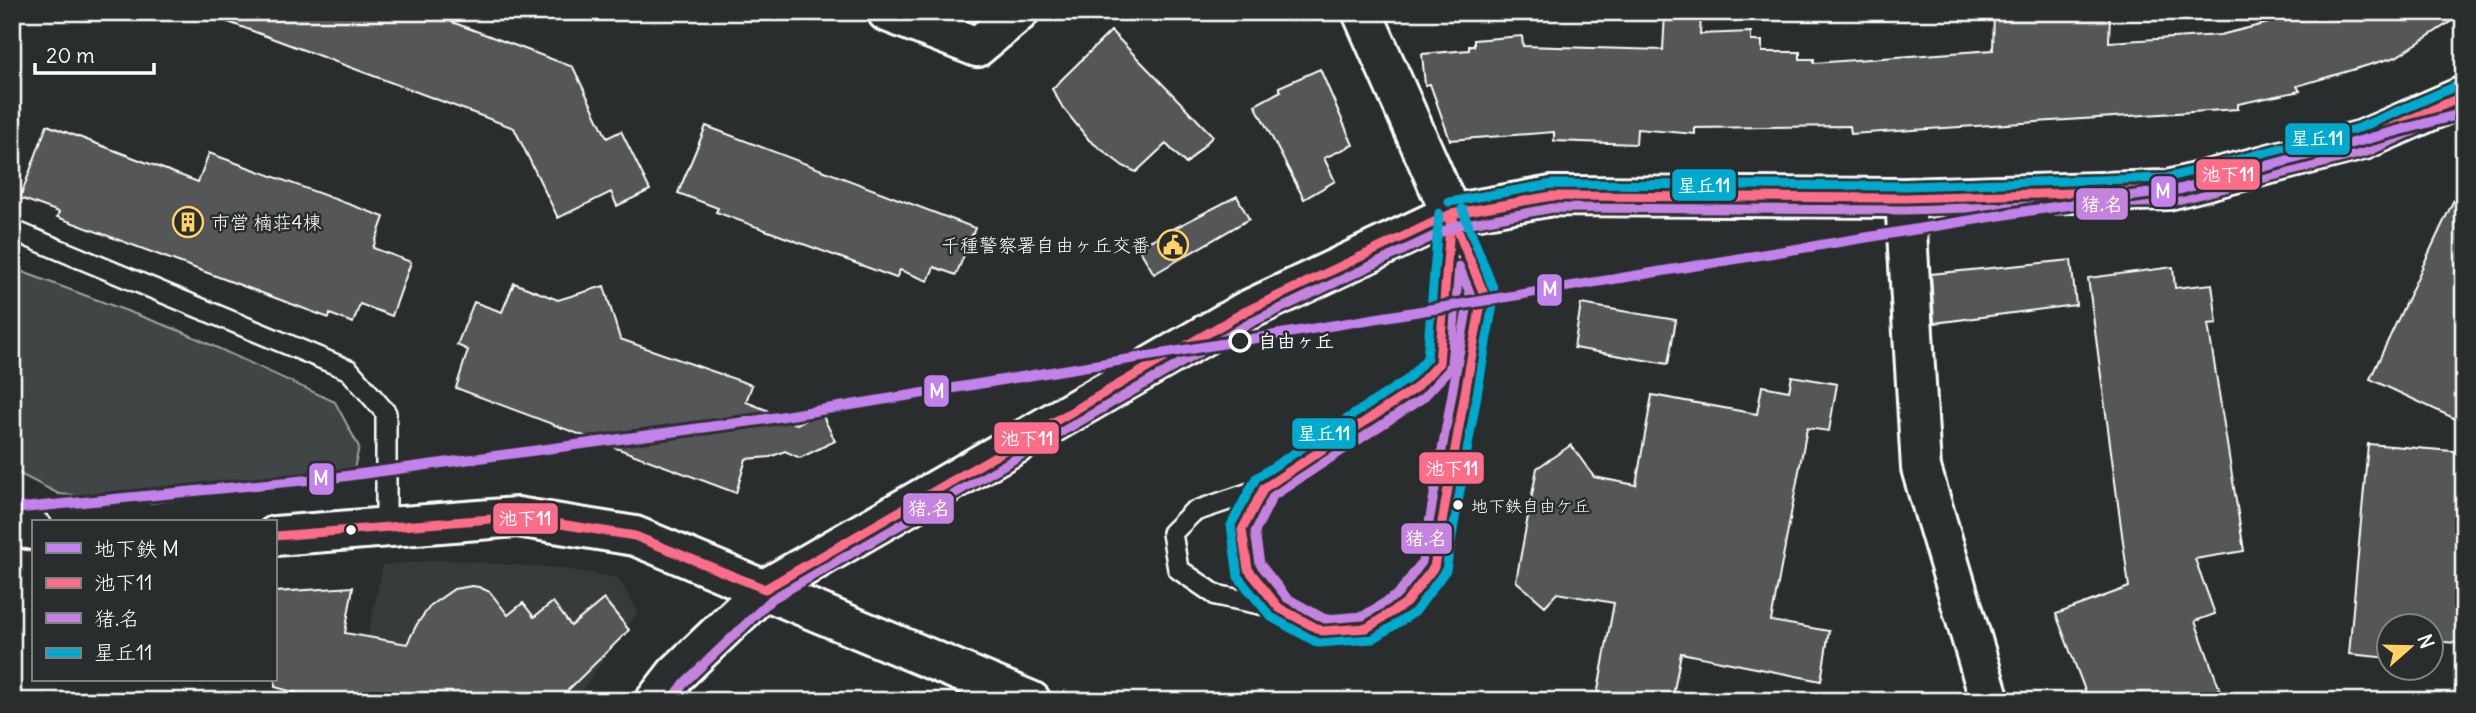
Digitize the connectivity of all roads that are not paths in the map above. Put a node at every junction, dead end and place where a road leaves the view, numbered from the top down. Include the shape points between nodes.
1 (887, 12) edge
2 (1019, 12) edge
3 (1363, 12) edge
4 (2464, 96) edge
5 (1905, 198) junction
6 (1451, 214) junction
7 (12, 230) edge
8 (1264, 488) junction
9 (12, 525) edge
10 (386, 526) junction
11 (32, 530) edge
12 (276, 536) edge
13 (765, 589) junction
14 (1279, 608) junction
15 (655, 701) edge
16 (1031, 701) edge
17 (1990, 701) edge

1 - 2 street via 977,47
3 - 6 street
4 - 5 street via 2363,140 2168,190
5 - 6 street via 1552,196
5 - 17 street via 1921,468
6 - 8 lane via 1439,363 1416,388
6 - 13 street via 1246,311
6 - 14 lane via 1483,292 1434,567 1406,603 1367,628 1322,631
7 - 10 lane via 349,370 386,413
8 - 14 lane via 1242,530 1248,569
8 - 14 lane via 1193,512 1172,533 1178,569 1216,595
9 - 11 street
10 - 12 street
10 - 13 street via 517,517 635,536
13 - 15 street via 676,674
13 - 16 street

